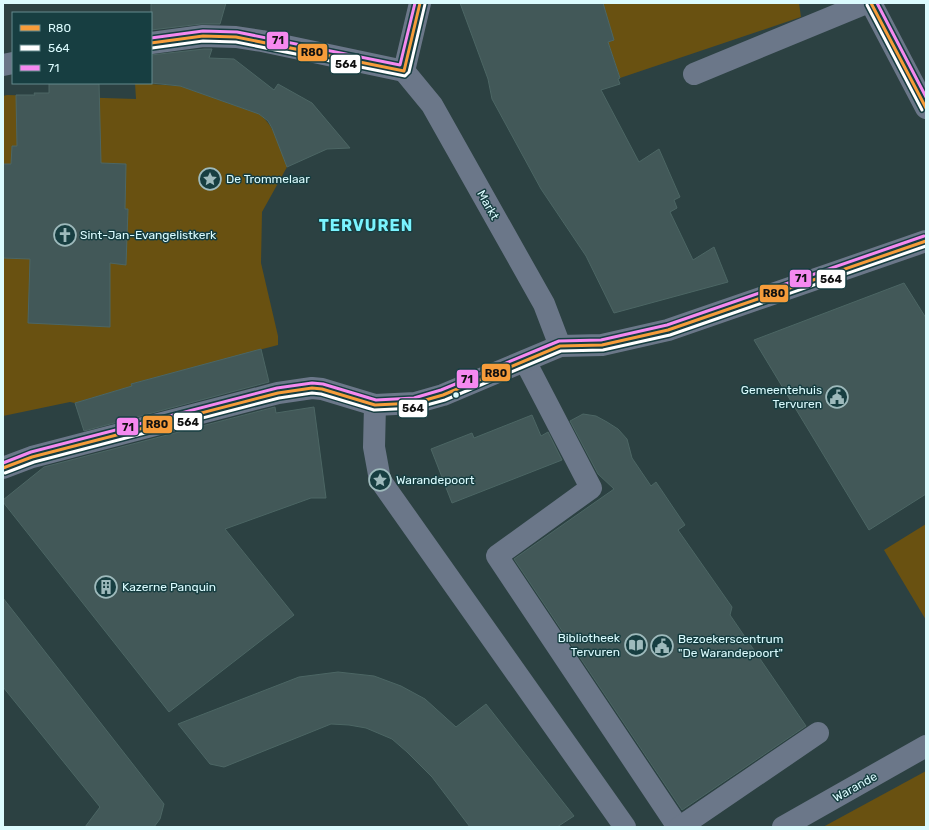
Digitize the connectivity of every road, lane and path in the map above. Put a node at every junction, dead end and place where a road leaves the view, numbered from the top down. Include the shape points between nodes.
1 (420, 3) edge
2 (866, 3) edge
3 (871, 3) edge
4 (152, 43) edge
5 (404, 71) junction
6 (694, 74) dead end
7 (926, 108) edge
8 (926, 241) edge
9 (560, 346) junction
10 (525, 361) junction
11 (375, 405) junction
12 (3, 468) edge
13 (818, 733) dead end
14 (926, 746) edge
15 (626, 827) edge
16 (679, 827) edge
17 (783, 827) edge

1 - 5 street
2 - 6 street
3 - 7 street
4 - 5 street via 203,36 236,37
5 - 9 street, Markt via 432,105 544,304
8 - 9 street via 668,330 623,342
9 - 10 street
10 - 11 street via 428,400 408,404
10 - 16 street via 591,488 496,556
11 - 12 street via 322,389 301,389 32,457
11 - 15 street via 374,447 380,480
13 - 16 street
14 - 17 street, Warande

